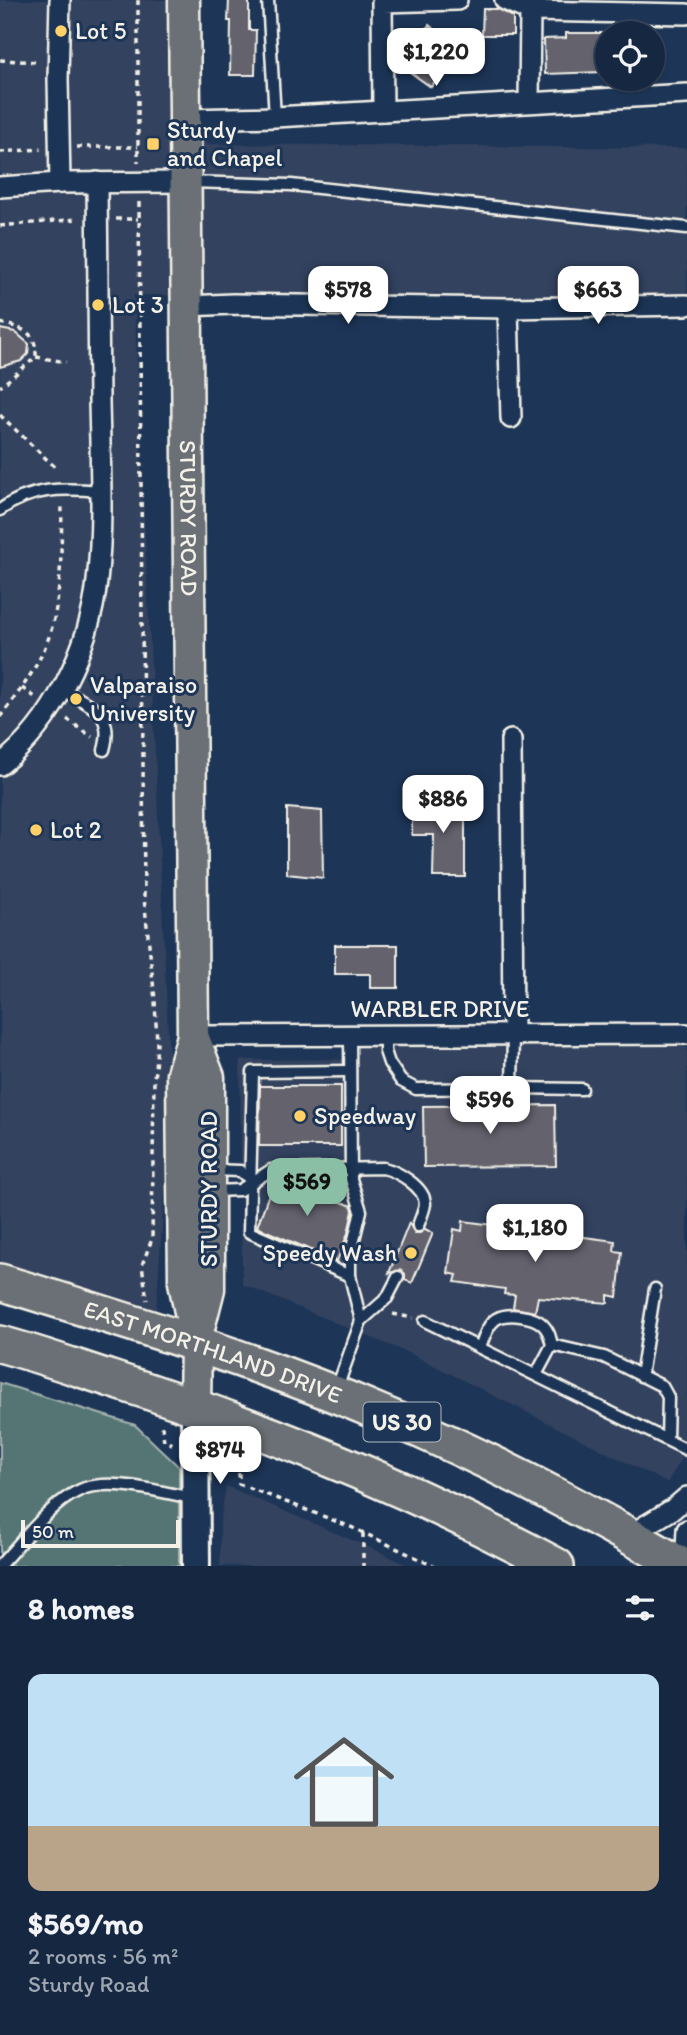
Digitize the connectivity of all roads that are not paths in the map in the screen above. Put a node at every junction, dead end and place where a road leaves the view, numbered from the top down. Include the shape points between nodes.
1 (60, 0) edge
2 (184, 0) edge
3 (268, 0) edge
4 (457, 0) edge
5 (505, 0) edge
6 (530, 11) junction
7 (687, 14) edge
8 (687, 94) edge
9 (529, 102) junction
10 (383, 111) junction
11 (275, 117) junction
12 (186, 118) junction
13 (97, 182) junction
14 (186, 182) junction
15 (60, 183) junction
16 (0, 187) edge
17 (687, 228) edge
18 (687, 304) edge
19 (187, 306) junction
20 (508, 308) junction
21 (511, 418) dead end
22 (100, 491) junction
23 (0, 510) edge
24 (62, 689) junction
25 (511, 740) dead end
26 (104, 750) dead end
27 (0, 765) edge
28 (513, 1033) junction
29 (350, 1034) junction
30 (385, 1034) junction
31 (687, 1034) edge
32 (193, 1036) junction
33 (351, 1071) junction
34 (512, 1088) junction
35 (582, 1089) dead end
36 (351, 1169) junction
37 (209, 1180) junction
38 (252, 1181) junction
39 (418, 1227) dead end
40 (350, 1276) junction
41 (398, 1277) dead end
42 (0, 1282) edge
43 (656, 1289) dead end
44 (361, 1321) junction
45 (425, 1321) road end
46 (196, 1342) junction
47 (0, 1344) edge
48 (551, 1345) junction
49 (480, 1347) junction
50 (536, 1375) junction
51 (641, 1376) junction
52 (335, 1395) junction
53 (195, 1406) junction
54 (667, 1440) junction
55 (687, 1450) edge
56 (687, 1497) edge
57 (196, 1499) junction
58 (687, 1530) edge
59 (630, 1535) junction
60 (0, 1565) edge
61 (196, 1566) edge
62 (556, 1566) edge
63 (684, 1566) edge

1 - 15 street
2 - 12 main road, STURDY ROAD
3 - 11 lane
4 - 10 street via 382,2
5 - 6 street
6 - 7 street
6 - 9 street
8 - 9 street
9 - 10 street
10 - 11 street
11 - 12 street
12 - 14 main road, STURDY ROAD
13 - 14 street
13 - 15 street
13 - 22 street
14 - 17 lane via 291,185
14 - 19 main road, STURDY ROAD
15 - 16 street
18 - 20 street
19 - 20 street
19 - 32 main road, STURDY ROAD
20 - 21 street
22 - 23 lane via 59,488 15,499
22 - 24 street via 97,582 88,627
24 - 26 lane via 103,716 108,738
24 - 27 street via 47,716
25 - 28 street
28 - 30 street, WARBLER DRIVE
28 - 31 street, WARBLER DRIVE
28 - 34 lane
29 - 30 street, WARBLER DRIVE
29 - 32 street, WARBLER DRIVE
29 - 33 lane
30 - 34 lane via 389,1063 401,1081 416,1089
32 - 37 main road, STURDY ROAD via 209,1077
32 - 46 main road, STURDY ROAD via 182,1074 184,1282
33 - 36 lane
33 - 38 lane via 253,1072
34 - 35 lane
36 - 38 lane via 271,1170
36 - 39 lane via 383,1168 408,1180 424,1199
36 - 40 lane via 360,1211
37 - 38 lane via 240,1190
37 - 38 lane via 240,1171
37 - 46 main road, STURDY ROAD via 209,1289
38 - 40 lane via 249,1232
40 - 44 lane
41 - 44 lane via 387,1298
42 - 46 highway, EAST MORTHLAND DRIVE / US 30
43 - 51 lane
44 - 52 lane
45 - 49 lane
46 - 52 highway, EAST MORTHLAND DRIVE / US 30
46 - 53 main road, STURDY ROAD
47 - 53 highway, US 30
48 - 49 lane via 540,1322 506,1316 489,1326
48 - 50 lane
48 - 51 lane via 604,1357
49 - 50 lane
50 - 54 lane
51 - 54 lane via 662,1386 668,1397
52 - 59 highway, EAST MORTHLAND DRIVE / US 30 via 423,1432
53 - 57 street, STURDY ROAD
53 - 62 highway, US 30 via 359,1472
54 - 55 lane
56 - 59 street
57 - 60 lane via 127,1487 91,1486 76,1491
57 - 61 street, STURDY ROAD
58 - 63 street
59 - 63 highway, EAST MORTHLAND DRIVE / US 30

